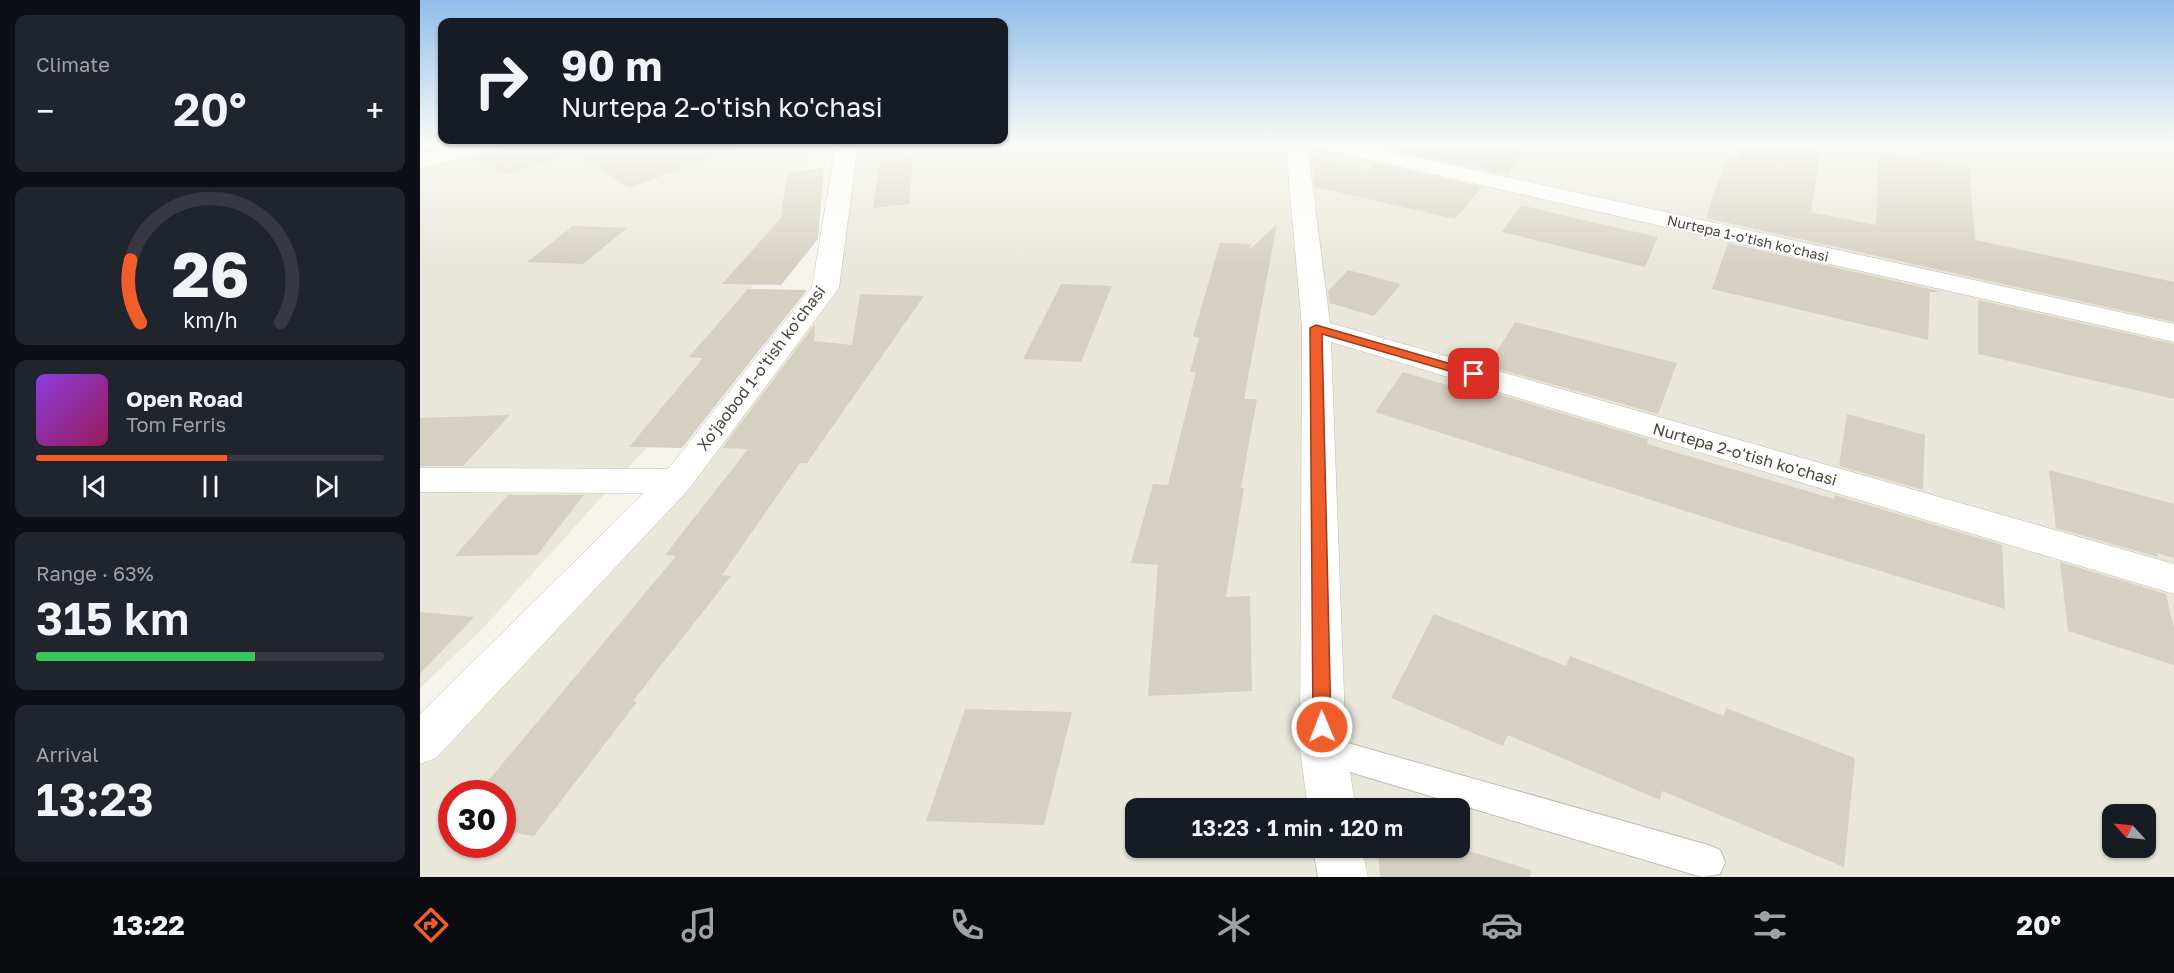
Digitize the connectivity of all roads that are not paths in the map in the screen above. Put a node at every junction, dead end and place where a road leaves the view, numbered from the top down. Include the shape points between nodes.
1 (841, 184) edge
2 (1311, 184) edge
3 (1470, 184) edge
4 (1316, 328) junction
5 (2174, 333) edge
6 (420, 480) edge
7 (677, 481) junction
8 (2174, 579) edge
9 (420, 744) edge
10 (1323, 750) junction
11 (1330, 798) edge
12 (1340, 858) edge
13 (1708, 862) dead end
14 (1343, 877) edge

1 - 7 street, Xo'jaobod 1-o'tish ko'chasi via 825,288
2 - 4 street, Nurtepa 1-o'tish ko'chasi
3 - 5 street, Nurtepa 1-o'tish ko'chasi
4 - 8 street, Nurtepa 2-o'tish ko'chasi
4 - 10 street, Nurtepa 1-o'tish ko'chasi
6 - 7 street
7 - 9 street, Xo'jaobod 1-o'tish ko'chasi
10 - 11 street, Nurtepa 1-o'tish ko'chasi
10 - 13 lane
12 - 14 street

